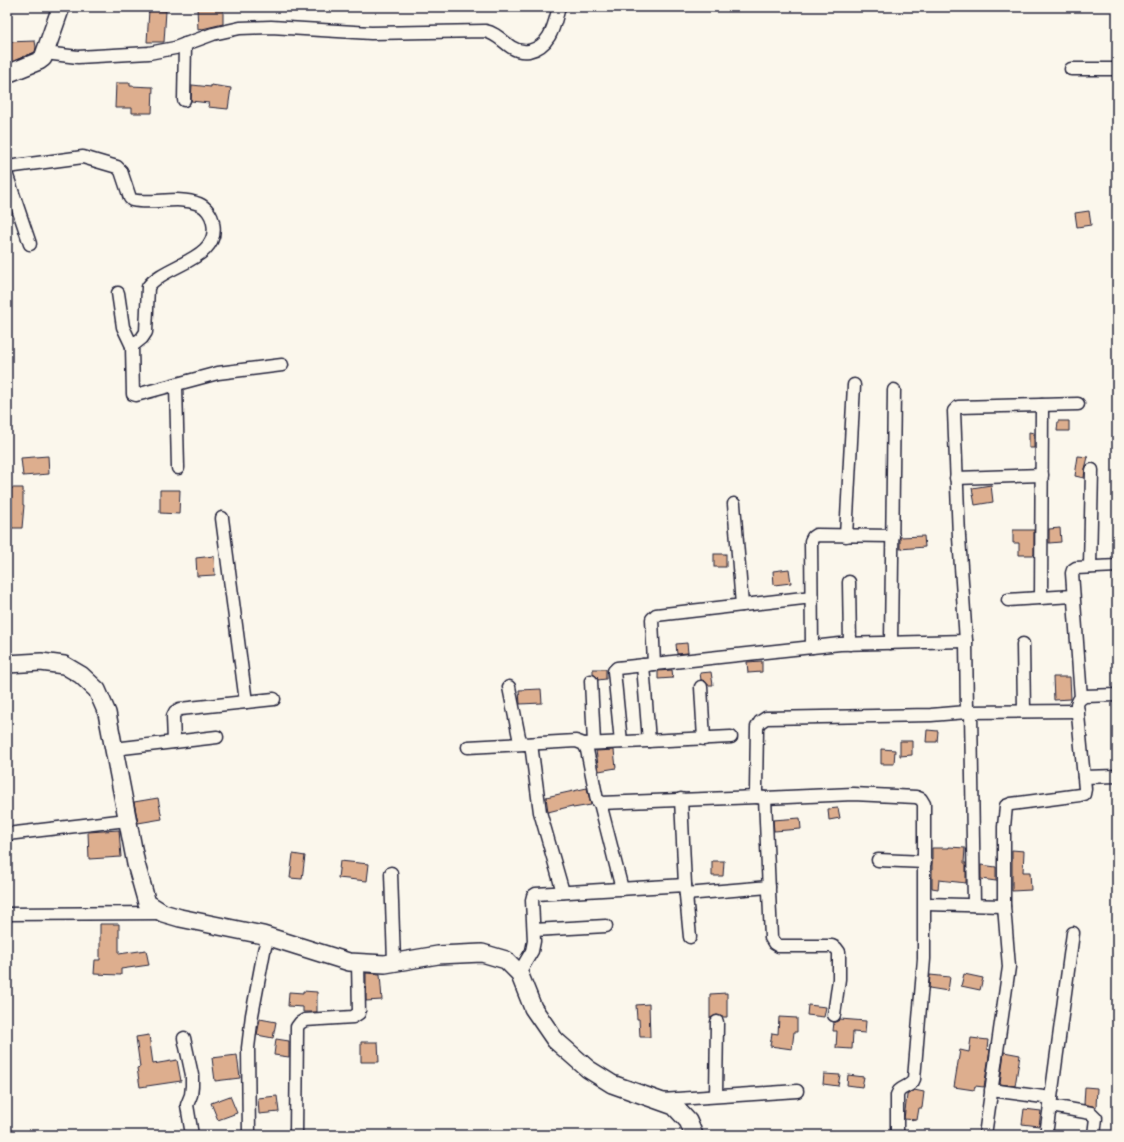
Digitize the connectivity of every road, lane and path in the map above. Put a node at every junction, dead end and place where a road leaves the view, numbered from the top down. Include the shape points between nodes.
1 (61, 7) edge
2 (559, 7) edge
3 (185, 44) junction
4 (45, 53) junction
5 (1071, 69) dead end
6 (1117, 69) edge
7 (7, 74) edge
8 (184, 100) dead end
9 (7, 167) edge
10 (7, 176) edge
11 (30, 244) dead end
12 (118, 293) dead end
13 (132, 346) junction
14 (282, 365) dead end
15 (176, 385) junction
16 (854, 385) dead end
17 (894, 390) dead end
18 (1078, 404) dead end
19 (1042, 405) junction
20 (178, 468) dead end
21 (1092, 470) dead end
22 (1042, 475) junction
23 (956, 478) junction
24 (734, 504) dead end
25 (222, 518) dead end
26 (846, 536) junction
27 (893, 536) junction
28 (1117, 566) edge
29 (1090, 567) junction
30 (848, 582) dead end
31 (1073, 596) junction
32 (812, 597) junction
33 (1041, 598) junction
34 (1008, 600) dead end
35 (742, 605) junction
36 (966, 642) junction
37 (891, 643) junction
38 (850, 644) junction
39 (1024, 644) dead end
40 (812, 647) junction
41 (7, 664) edge
42 (649, 664) junction
43 (591, 681) dead end
44 (509, 687) dead end
45 (701, 687) dead end
46 (1117, 695) edge
47 (1081, 698) junction
48 (274, 699) dead end
49 (246, 702) junction
50 (1024, 711) junction
51 (1078, 711) junction
52 (969, 712) junction
53 (218, 737) dead end
54 (731, 737) dead end
55 (704, 738) junction
56 (649, 741) junction
57 (174, 742) junction
58 (621, 742) junction
59 (527, 744) junction
60 (589, 744) junction
61 (468, 747) dead end
62 (114, 749) junction
63 (1117, 776) edge
64 (1084, 778) junction
65 (761, 797) junction
66 (681, 799) junction
67 (600, 803) junction
68 (128, 820) junction
69 (7, 834) edge
70 (878, 860) dead end
71 (924, 862) junction
72 (392, 873) dead end
73 (769, 887) junction
74 (622, 889) junction
75 (685, 890) junction
76 (562, 892) junction
77 (925, 904) junction
78 (974, 906) junction
79 (1004, 906) junction
80 (163, 913) junction
81 (7, 914) edge
82 (606, 926) dead end
83 (534, 930) junction
84 (1072, 933) dead end
85 (268, 936) junction
86 (690, 937) dead end
87 (394, 962) junction
88 (358, 963) junction
89 (519, 973) junction
90 (834, 1015) dead end
91 (717, 1022) dead end
92 (184, 1038) dead end
93 (991, 1090) junction
94 (797, 1091) dead end
95 (716, 1096) junction
96 (657, 1100) junction
97 (1051, 1102) junction
98 (192, 1135) edge
99 (249, 1135) edge
100 (296, 1135) edge
101 (694, 1135) edge
102 (897, 1135) edge
103 (985, 1135) edge
104 (1046, 1135) edge
105 (1094, 1135) edge

1 - 4 street
2 - 3 street via 551,35 546,42 523,52 515,50 494,34 485,31 371,33 271,27 240,28
3 - 4 street via 164,51 119,55 78,57
3 - 8 street
4 - 7 street via 39,61
5 - 6 street
9 - 13 street via 77,158 88,159 117,167 132,200 187,201 205,208 213,220 213,238 196,256 156,279 148,287 146,332
10 - 11 street
12 - 13 street via 123,327
13 - 15 street via 133,394
14 - 15 street via 218,373
15 - 20 street
16 - 26 street
17 - 27 street
18 - 19 street
19 - 22 street
19 - 23 street via 955,408
21 - 29 street
22 - 23 street
22 - 33 street
23 - 36 street
24 - 35 street
25 - 49 street
26 - 27 street
26 - 32 street via 813,537
27 - 37 street
28 - 29 street
29 - 31 street via 1073,570
30 - 38 street
31 - 33 street
31 - 47 street
32 - 35 street
32 - 40 street
33 - 34 street
35 - 42 street via 653,616
36 - 37 street
36 - 52 street
37 - 38 street
38 - 40 street
39 - 50 street
40 - 42 street
41 - 62 street via 41,662 64,665 81,675 98,690 107,713
42 - 56 street
42 - 58 street via 617,668 614,671
43 - 60 street
44 - 59 street via 519,737
45 - 55 street
46 - 47 street
47 - 51 street via 1077,704
48 - 49 street
49 - 57 street via 180,709 173,716
50 - 51 street
50 - 52 street
51 - 64 street
52 - 65 street via 766,718 757,727 756,791
52 - 78 street
53 - 57 street
54 - 55 street
55 - 56 street
56 - 58 street
57 - 62 street
58 - 60 street
59 - 60 street via 576,741
59 - 61 street
59 - 76 street via 540,812
60 - 67 street via 587,750 597,800
62 - 68 street
63 - 64 street
64 - 79 street via 1084,794 1006,806
65 - 66 street
65 - 71 street via 853,794 916,797 924,804
65 - 73 street
66 - 67 street
66 - 75 street
67 - 74 street
68 - 69 street
68 - 80 street via 136,864 147,902
70 - 71 street
71 - 77 street
72 - 87 street
73 - 75 street
73 - 90 street via 771,938 774,943 779,946 832,946 839,952
74 - 75 street
74 - 76 street
75 - 86 street
76 - 83 street via 533,896
77 - 78 street
77 - 102 street via 924,960 914,1078 910,1085 897,1095
78 - 79 street
79 - 93 street via 1009,967
80 - 81 street
80 - 85 street
82 - 83 street
83 - 89 street via 532,951
84 - 97 street
85 - 88 street
85 - 99 street via 248,1048
87 - 88 street
87 - 89 street via 482,952 506,960
88 - 100 street via 359,1013 352,1017 305,1020 297,1027
89 - 96 street via 533,1008 555,1040 588,1069 612,1084
91 - 95 street
92 - 98 street via 192,1075 191,1095 187,1105
93 - 97 street
93 - 103 street
94 - 95 street
95 - 96 street
96 - 101 street via 674,1106 688,1121
97 - 104 street
97 - 105 street via 1091,1113 1096,1118

